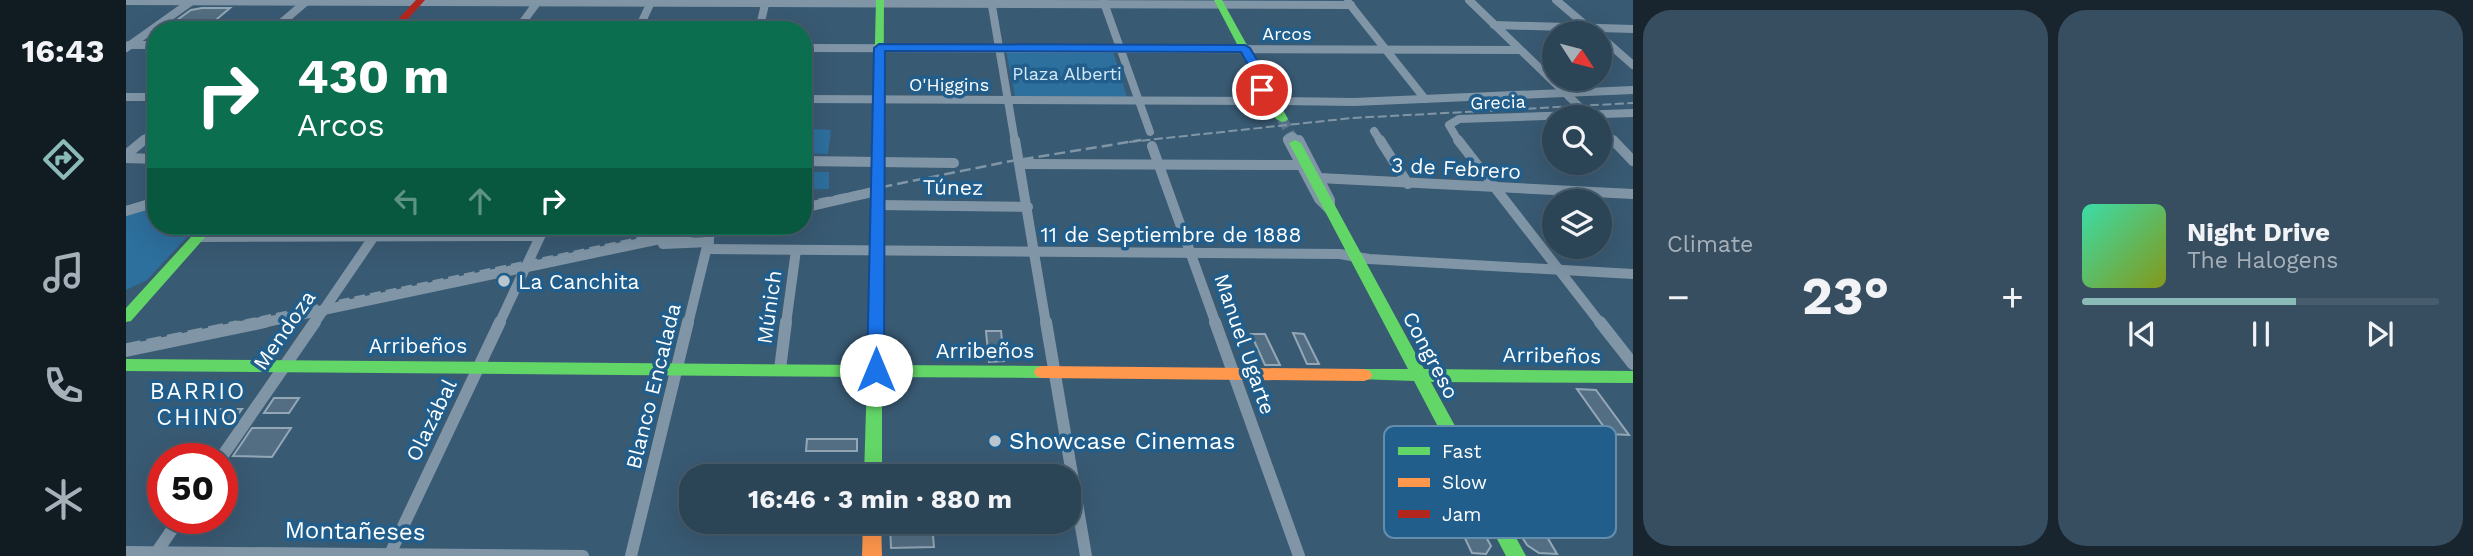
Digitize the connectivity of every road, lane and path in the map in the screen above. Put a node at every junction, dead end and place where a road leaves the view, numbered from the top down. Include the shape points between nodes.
1 (1469, 0) edge
2 (1556, 0) edge
3 (126, 1) edge
4 (193, 1) edge
5 (307, 1) edge
6 (419, 1) edge
7 (538, 1) edge
8 (651, 2) edge
9 (765, 2) edge
10 (880, 2) edge
11 (991, 2) edge
12 (1104, 2) edge
13 (1220, 2) edge
14 (1349, 3) edge
15 (164, 21) edge
16 (284, 21) edge
17 (401, 21) edge
18 (524, 21) edge
19 (642, 21) edge
20 (760, 21) edge
21 (1582, 21) edge
22 (1494, 24) junction
23 (1542, 26) edge
24 (1612, 28) edge
25 (1633, 29) edge
26 (147, 33) edge
27 (147, 45) edge
28 (128, 46) edge
29 (999, 47) junction
30 (1612, 47) edge
31 (812, 48) edge
32 (879, 48) junction
33 (1120, 48) junction
34 (1245, 48) junction
35 (1386, 49) junction
36 (1519, 50) junction
37 (1633, 65) edge
38 (1265, 84) junction
39 (1633, 90) edge
40 (1563, 92) junction
41 (126, 97) edge
42 (147, 97) edge
43 (812, 99) edge
44 (878, 99) junction
45 (1425, 99) junction
46 (1010, 100) junction
47 (1139, 100) junction
48 (1577, 105) edge
49 (1633, 113) edge
50 (1612, 114) edge
51 (1542, 117) edge
52 (1282, 119) tunnel mouth
53 (1374, 131) dead end
54 (1150, 132) dead end
55 (147, 138) edge
56 (1612, 139) edge
57 (1295, 144) tunnel mouth
58 (1153, 146) dead end
59 (126, 157) edge
60 (147, 158) edge
61 (1633, 161) edge
62 (812, 162) edge
63 (878, 162) junction
64 (954, 163) dead end
65 (1020, 164) junction
66 (1160, 164) junction
67 (1301, 164) junction
68 (1319, 178) junction
69 (1408, 184) junction
70 (1495, 187) junction
71 (1633, 194) edge
72 (877, 198) junction
73 (147, 205) edge
74 (812, 207) edge
75 (1028, 207) junction
76 (1330, 210) junction
77 (126, 211) edge
78 (199, 235) edge
79 (317, 235) edge
80 (430, 235) edge
81 (541, 235) edge
82 (675, 235) edge
83 (708, 235) edge
84 (374, 237) junction
85 (663, 244) dead end
86 (708, 246) junction
87 (796, 250) junction
88 (877, 250) junction
89 (1035, 252) junction
90 (1192, 253) junction
91 (1354, 257) junction
92 (528, 266) junction
93 (1560, 270) junction
94 (1633, 274) edge
95 (144, 296) junction
96 (126, 299) edge
97 (325, 309) junction
98 (126, 317) edge
99 (126, 351) edge
100 (1633, 364) edge
101 (126, 365) edge
102 (285, 366) junction
103 (481, 366) junction
104 (677, 368) junction
105 (780, 369) junction
106 (876, 370) junction
107 (1055, 372) junction
108 (1235, 373) junction
109 (1419, 376) junction
110 (1633, 377) edge
111 (1446, 426) edge
112 (231, 443) edge
113 (873, 464) edge
114 (169, 534) edge
115 (872, 534) edge
116 (1506, 538) edge
117 (126, 552) edge
118 (156, 554) edge
119 (389, 555) edge
120 (583, 556) edge
121 (631, 556) edge
122 (872, 556) edge
123 (1086, 556) edge
124 (1299, 556) edge
125 (1516, 556) edge

1 - 22 street
2 - 21 street
3 - 4 street
4 - 5 street
4 - 15 street
5 - 6 street
5 - 16 street
6 - 7 street
6 - 17 street
7 - 8 street
7 - 18 street
8 - 9 street
8 - 19 street
9 - 10 street
9 - 20 street
10 - 11 street
10 - 32 street
11 - 12 street
11 - 29 street
12 - 13 street
12 - 33 street
13 - 14 street
13 - 34 street
14 - 35 street
22 - 23 street
22 - 36 street
24 - 25 street
26 - 28 street
27 - 28 street
29 - 32 street, Arcos
29 - 33 street, Arcos
29 - 46 street
30 - 37 street
31 - 32 street, Arcos
32 - 44 street
33 - 34 street, Arcos
33 - 47 street
34 - 35 street, Arcos
34 - 38 street
35 - 36 street, Arcos
35 - 45 street
36 - 40 street
38 - 45 street via 1281,101
38 - 47 street, O'Higgins via 1264,101
38 - 52 street
39 - 40 street
40 - 45 street
40 - 48 street
41 - 42 street
43 - 44 street, O'Higgins
44 - 46 street, O'Higgins
44 - 63 street
46 - 47 street, O'Higgins
46 - 65 street
47 - 54 street
49 - 50 street, Grecia
51 - 70 street, Grecia via 1460,119 1449,125
53 - 69 street
55 - 59 street
56 - 61 street
57 - 76 street, Congreso
58 - 66 street, Manuel Ugarte
59 - 60 street
62 - 63 street
63 - 64 street
63 - 72 street
65 - 66 street
65 - 75 street
66 - 67 street
66 - 90 street, Manuel Ugarte
67 - 68 street, Congreso via 1289,137 1299,140
67 - 76 street, Congreso
68 - 69 street, 3 de Febrero
68 - 76 street, Congreso
69 - 70 street, 3 de Febrero
70 - 71 street, 3 de Febrero
70 - 93 street
72 - 74 street, Túnez
72 - 75 street, Túnez
72 - 88 street
73 - 77 street
75 - 89 street
76 - 91 street, Congreso
78 - 95 street
79 - 84 street
80 - 84 street
81 - 92 street, Olazábal
82 - 92 street
83 - 86 street, Blanco Encalada
84 - 97 street, Mendoza
85 - 86 street, 11 de Septiembre de 1888
86 - 87 street, 11 de Septiembre de 1888
86 - 104 street, Blanco Encalada
87 - 88 street, 11 de Septiembre de 1888
87 - 105 street, Múnich
88 - 89 street, 11 de Septiembre de 1888
88 - 106 street
89 - 90 street, 11 de Septiembre de 1888
89 - 107 street
90 - 91 street, 11 de Septiembre de 1888
90 - 108 street, Manuel Ugarte
91 - 93 street, 11 de Septiembre de 1888
91 - 109 street, Congreso
92 - 97 street
92 - 103 street, Olazábal
93 - 94 street, 11 de Septiembre de 1888
93 - 100 street
95 - 96 street
95 - 98 street
97 - 99 street
97 - 102 street, Mendoza
101 - 102 street, Arribeños
102 - 103 street, Arribeños
102 - 112 street, Mendoza
103 - 104 street, Arribeños
103 - 119 street, Olazábal
104 - 105 street, Arribeños
104 - 121 street, Blanco Encalada
105 - 106 street, Arribeños
106 - 107 street, Arribeños
106 - 113 street
107 - 108 street, Arribeños
107 - 123 street
108 - 109 street, Arribeños
108 - 124 street, Manuel Ugarte
109 - 110 street, Arribeños
109 - 111 street, Congreso
114 - 118 street
115 - 122 street
116 - 125 street, Congreso
117 - 118 street, Montañeses
118 - 119 street, Montañeses
119 - 120 street, Montañeses

